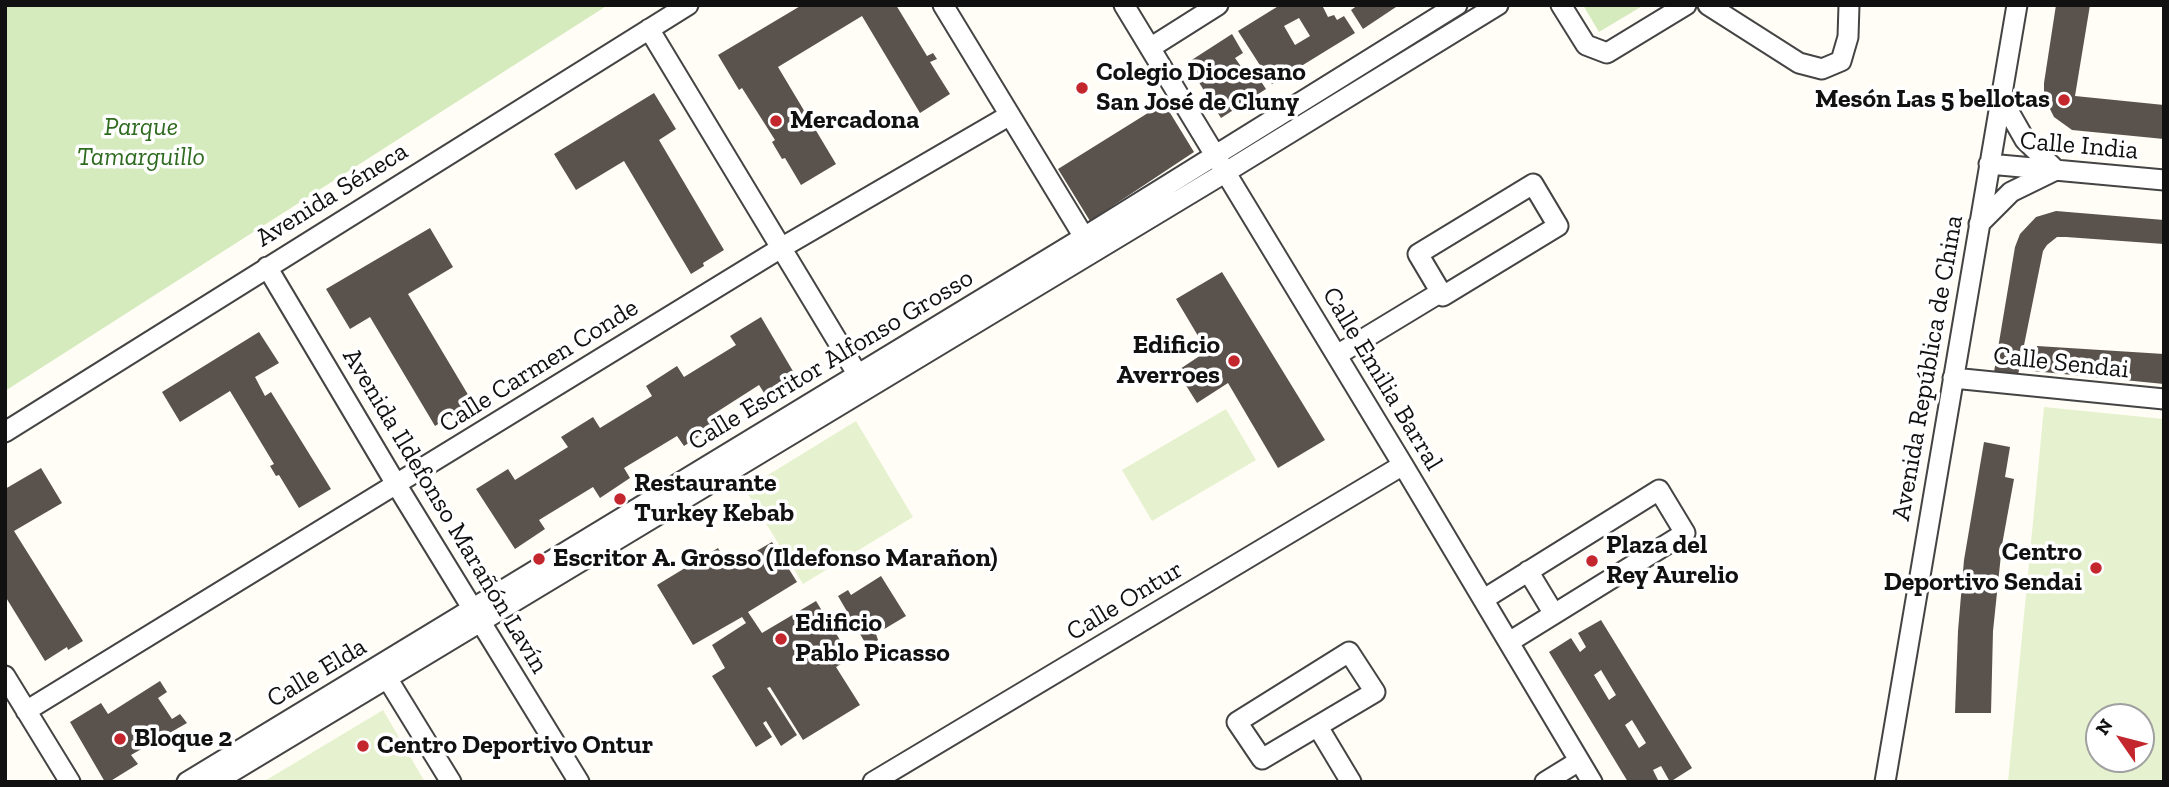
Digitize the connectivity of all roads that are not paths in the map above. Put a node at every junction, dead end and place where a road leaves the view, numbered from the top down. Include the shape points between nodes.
1 (688, 5) edge
2 (943, 5) edge
3 (1124, 5) edge
4 (1218, 5) edge
5 (1457, 5) edge
6 (1498, 5) edge
7 (1561, 5) edge
8 (1685, 5) edge
9 (1708, 5) edge
10 (1849, 5) edge
11 (2017, 5) edge
12 (649, 29) junction
13 (1150, 48) junction
14 (2001, 98) junction
15 (1010, 115) junction
16 (1222, 164) junction
17 (1989, 164) junction
18 (2056, 170) junction
19 (2164, 180) edge
20 (1979, 224) junction
21 (1084, 237) junction
22 (781, 248) junction
23 (267, 267) junction
24 (1441, 292) junction
25 (1337, 355) junction
26 (1953, 379) junction
27 (862, 381) junction
28 (2164, 399) edge
29 (5, 432) edge
30 (1404, 465) junction
31 (396, 484) junction
32 (1528, 571) junction
33 (1484, 598) junction
34 (1554, 614) junction
35 (477, 615) junction
36 (1510, 642) junction
37 (5, 676) edge
38 (387, 678) junction
39 (26, 711) junction
40 (1318, 727) junction
41 (1579, 761) junction
42 (69, 782) edge
43 (187, 782) edge
44 (215, 782) edge
45 (451, 782) edge
46 (579, 782) edge
47 (873, 782) edge
48 (1351, 782) edge
49 (1545, 782) edge
50 (1592, 782) edge
51 (1885, 782) edge

1 - 12 street, Avenida Séneca
2 - 15 street
3 - 13 street, Calle Emilia Barral
4 - 13 street
5 - 16 street
6 - 16 street
7 - 8 street via 1586,45 1607,53
9 - 10 street via 1799,63 1822,69 1840,61 1848,37
11 - 14 street, Avenida República de China
12 - 22 street
12 - 23 street, Avenida Séneca
13 - 16 street, Calle Emilia Barral
14 - 17 street, Avenida República de China
14 - 18 street via 2025,140
15 - 21 street
15 - 22 street, Calle Carmen Conde
16 - 21 street, Calle Escritor Alfonso Grosso
16 - 25 street, Calle Emilia Barral
16 - 27 street, Calle Escritor Alfonso Grosso
17 - 18 street, Calle India
17 - 20 street, Avenida República de China
18 - 19 street, Calle India
18 - 20 street via 2011,192
20 - 26 street, Avenida República de China
21 - 27 street, Calle Escritor Alfonso Grosso
22 - 27 street
22 - 31 street, Calle Carmen Conde
23 - 29 street, Avenida Séneca
23 - 31 street, Avenida Ildefonso Marañón Lavín
24 - 24 street via 1444,296 1559,226 1533,184 1418,254
24 - 25 street
25 - 30 street, Calle Emilia Barral
26 - 28 street, Calle Sendai
26 - 51 street, Avenida República de China
27 - 35 street, Calle Escritor Alfonso Grosso
30 - 33 street, Calle Emilia Barral
30 - 47 street, Calle Ontur
31 - 35 street, Avenida Ildefonso Marañón Lavín
31 - 39 street, Calle Carmen Conde
32 - 33 street
32 - 34 street
32 - 34 street via 1659,490 1685,533
33 - 36 street, Calle Emilia Barral
34 - 36 street
35 - 38 street, Calle Elda
35 - 43 street, Calle Elda
35 - 46 street, Avenida Ildefonso Marañón Lavín
36 - 41 street, Calle Emilia Barral
37 - 39 street
38 - 44 street, Calle Elda
38 - 45 street
39 - 42 street
40 - 40 street via 1375,692 1349,652 1237,722 1262,759
40 - 48 street
41 - 49 street
41 - 50 street, Calle Emilia Barral

